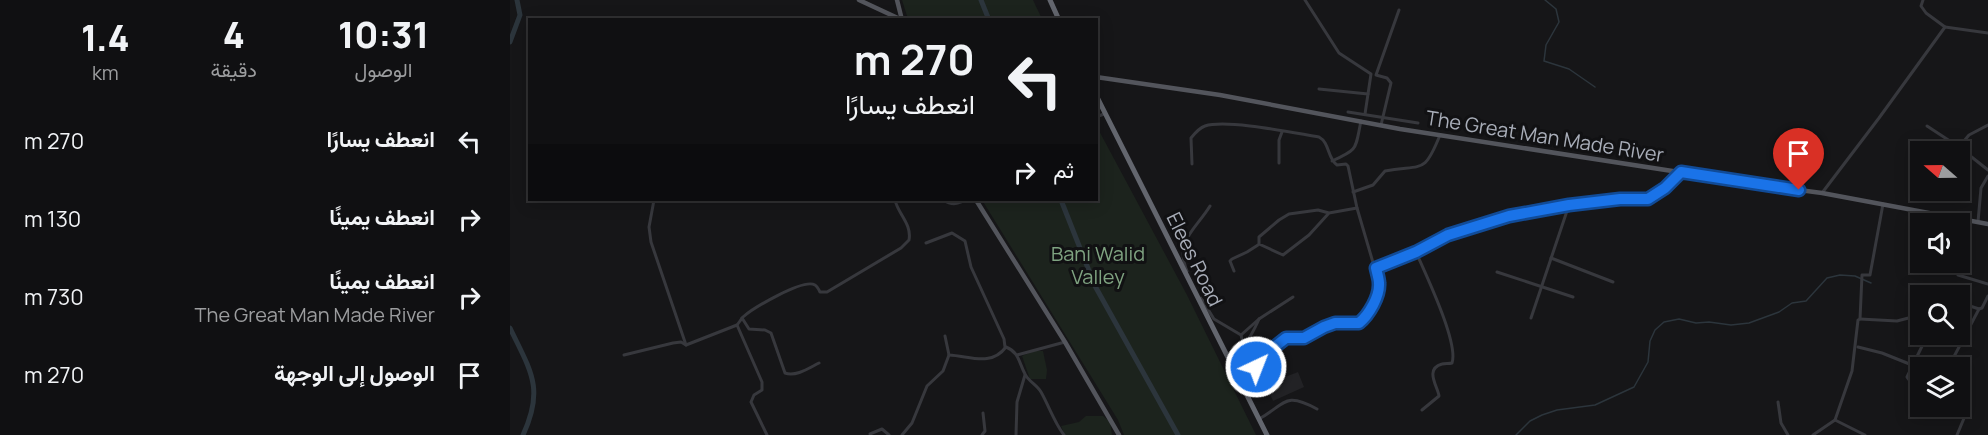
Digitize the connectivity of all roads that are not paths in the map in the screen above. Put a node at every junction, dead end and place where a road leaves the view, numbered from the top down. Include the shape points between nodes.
1 (859, 0) edge
2 (897, 0) edge
3 (1050, 0) edge
4 (1305, 0) edge
5 (1923, 0) edge
6 (1399, 10) dead end
7 (900, 18) edge
8 (902, 18) edge
9 (1058, 18) edge
10 (1945, 27) junction
11 (1988, 33) edge
12 (1373, 74) junction
13 (1098, 77) edge
14 (1319, 89) dead end
15 (1368, 94) junction
16 (1098, 99) edge
17 (1348, 112) dead end
18 (1106, 113) junction
19 (1365, 114) junction
20 (1098, 116) edge
21 (1383, 116) junction
22 (1361, 121) junction
23 (1418, 123) dead end
24 (1381, 125) junction
25 (1988, 125) edge
26 (1927, 126) dead end
27 (1282, 132) junction
28 (1440, 135) junction
29 (1950, 141) edge
30 (1964, 141) edge
31 (1970, 157) edge
32 (1332, 161) junction
33 (1278, 163) dead end
34 (1192, 164) dead end
35 (1681, 172) junction
36 (1987, 172) edge
37 (1353, 192) junction
38 (1822, 193) junction
39 (654, 201) edge
40 (895, 201) edge
41 (945, 201) edge
42 (964, 201) edge
43 (977, 201) edge
44 (1883, 204) junction
45 (1569, 205) junction
46 (1210, 206) dead end
47 (1357, 208) junction
48 (1329, 213) junction
49 (1978, 222) junction
50 (1988, 224) edge
51 (926, 243) dead end
52 (1258, 244) junction
53 (1416, 252) junction
54 (1551, 258) junction
55 (1376, 268) junction
56 (1234, 271) dead end
57 (1497, 272) dead end
58 (1958, 275) dead end
59 (1613, 282) dead end
60 (1988, 284) edge
61 (1542, 286) junction
62 (1194, 289) junction
63 (1988, 296) edge
64 (1293, 297) dead end
65 (1573, 297) dead end
66 (1970, 306) edge
67 (1979, 309) junction
68 (742, 318) junction
69 (1531, 318) dead end
70 (1910, 318) edge
71 (1258, 319) junction
72 (1860, 319) junction
73 (737, 325) junction
74 (1241, 335) junction
75 (945, 336) dead end
76 (1065, 342) junction
77 (686, 345) junction
78 (1858, 347) dead end
79 (1244, 348) junction
80 (1005, 349) junction
81 (624, 355) dead end
82 (949, 355) junction
83 (1016, 355) junction
84 (1954, 357) edge
85 (819, 363) dead end
86 (1910, 364) edge
87 (1025, 375) junction
88 (1254, 383) junction
89 (1244, 392) junction
90 (1778, 402) dead end
91 (1317, 409) dead end
92 (1422, 410) dead end
93 (983, 412) dead end
94 (1964, 417) edge
95 (1259, 420) junction
96 (1835, 420) junction
97 (870, 434) edge
98 (767, 435) edge
99 (889, 435) edge
100 (902, 435) edge
101 (982, 435) edge
102 (1016, 435) edge
103 (1064, 435) edge
104 (1119, 435) edge
105 (1267, 435) edge
106 (1788, 435) edge
107 (1813, 435) edge
108 (1865, 435) edge
109 (1957, 435) edge

1 - 7 main road
2 - 8 main road
3 - 9 highway
4 - 12 street via 1339,53
5 - 10 street via 1924,11
6 - 12 street
10 - 11 street
10 - 38 street
12 - 15 street
12 - 21 street via 1387,78 1390,83
13 - 22 main road, The Great Man Made River
14 - 15 street
15 - 19 street
16 - 18 highway, Elees Road
17 - 19 street
18 - 20 street
18 - 62 highway, Elees Road
19 - 21 street
21 - 23 street
21 - 24 street
22 - 24 main road, The Great Man Made River
22 - 32 street via 1351,152
24 - 28 main road, The Great Man Made River
25 - 30 street
26 - 29 street
27 - 32 street via 1321,138
27 - 33 street
27 - 34 street via 1205,126 1191,138
28 - 35 main road, The Great Man Made River
28 - 37 street via 1423,165 1385,171 1373,185
31 - 36 street
32 - 37 street via 1348,166
35 - 38 main road, The Great Man Made River
35 - 45 street via 1648,199
36 - 49 street via 1981,188
37 - 47 street
38 - 44 main road, The Great Man Made River
39 - 77 street via 649,227 651,242
40 - 68 street via 910,233 901,248 826,292 812,284 796,287
41 - 42 street via 954,205
43 - 76 main road
44 - 49 main road, The Great Man Made River
44 - 72 street via 1870,275 1862,276
45 - 53 street via 1456,231
45 - 54 street
46 - 62 street via 1190,230 1183,255
47 - 48 street
47 - 55 street
48 - 52 street via 1318,210 1284,216 1259,237
48 - 52 street via 1283,255
49 - 50 main road, The Great Man Made River
51 - 80 street via 952,233 965,242 971,267
52 - 56 street via 1230,261
53 - 55 street
53 - 92 street via 1451,339 1454,358 1452,363 1442,364 1433,372 1440,394
54 - 59 street
54 - 61 street
55 - 88 street via 1379,288 1363,320 1356,324 1335,323 1304,338 1281,340 1259,359
57 - 61 street
58 - 60 street
61 - 65 street
61 - 69 street
62 - 74 street via 1214,319
62 - 89 highway, Elees Road
63 - 67 street
64 - 71 street
66 - 67 street
67 - 84 street
68 - 73 street
68 - 85 street via 749,329 771,333 785,373 798,373
70 - 72 street via 1897,321
71 - 74 street
71 - 79 street
72 - 96 street via 1850,379
73 - 77 street
73 - 98 street via 762,382 762,390 751,400
74 - 79 street
75 - 82 street
76 - 83 street
76 - 104 main road
77 - 81 street via 673,343
78 - 86 street
79 - 88 street via 1241,358
80 - 82 street via 985,360
80 - 83 street via 1010,348
82 - 100 street via 943,371 927,386 912,423
83 - 87 street
87 - 102 street via 1017,402
87 - 103 street via 1039,390
88 - 89 street
89 - 95 highway, Elees Road
90 - 106 street via 1781,423
91 - 95 street via 1289,400
93 - 101 street
94 - 109 street
95 - 105 highway, Elees Road
96 - 107 street
96 - 108 street
97 - 99 street via 882,429

